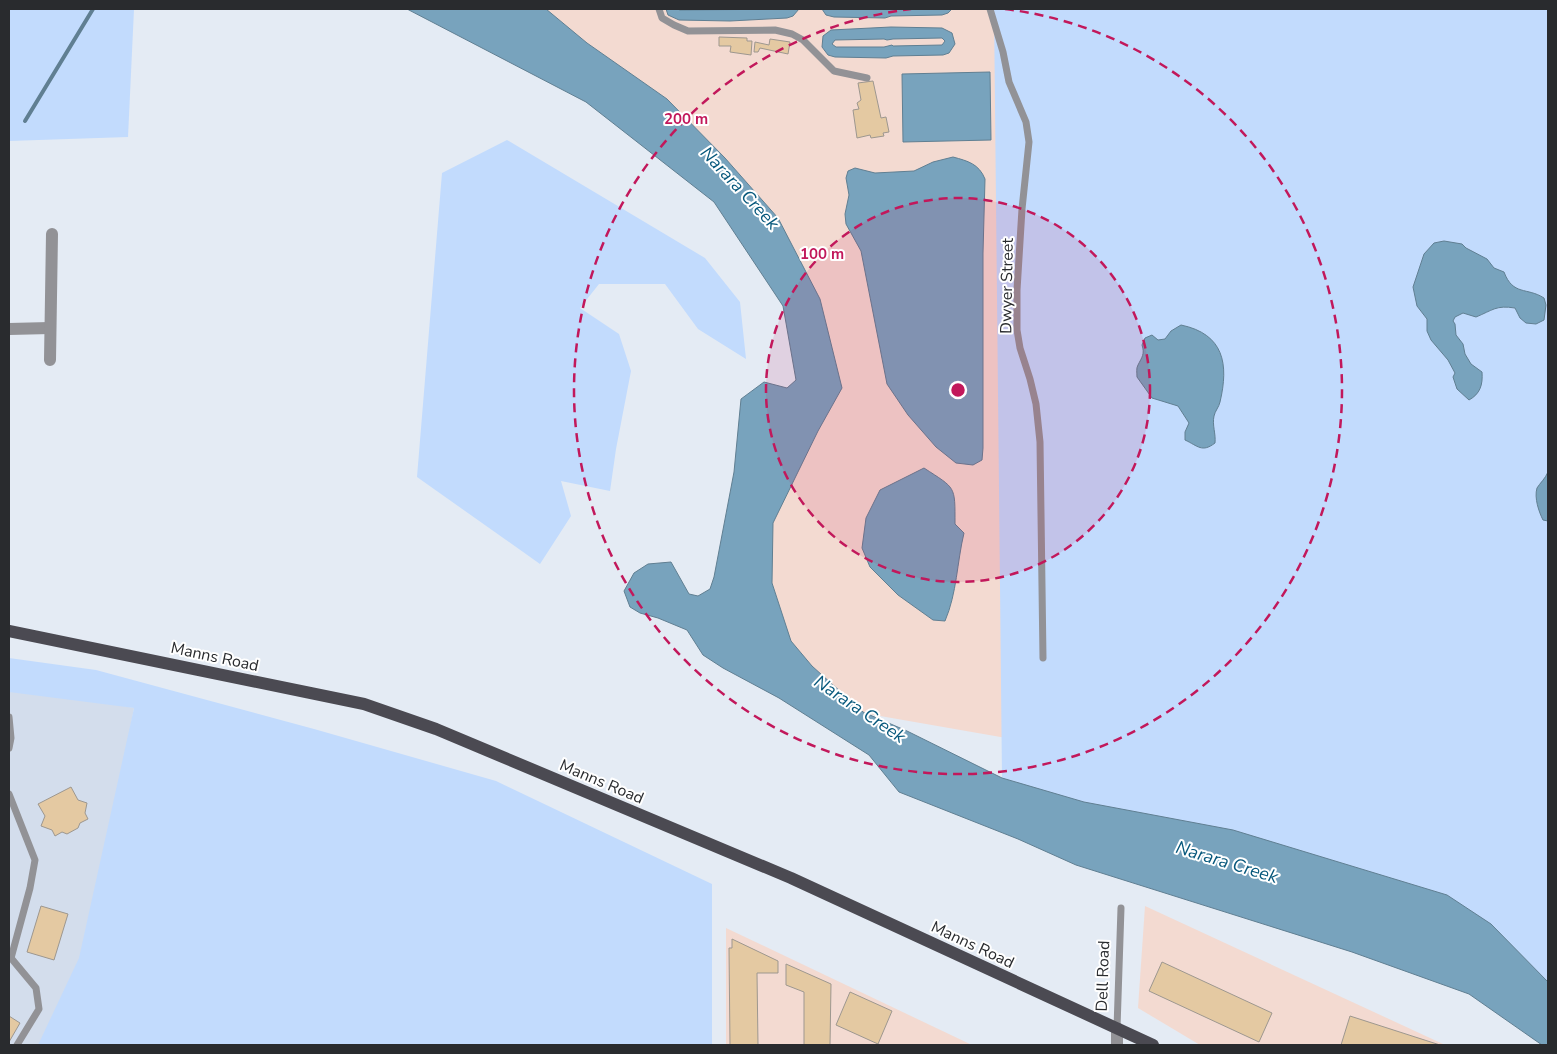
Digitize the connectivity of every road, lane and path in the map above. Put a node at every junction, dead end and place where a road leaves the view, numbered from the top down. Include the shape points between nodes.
1 (658, 9) edge
2 (990, 9) edge
3 (866, 78) dead end
4 (52, 234) dead end
5 (50, 328) junction
6 (9, 329) edge
7 (50, 360) dead end
8 (9, 631) edge
9 (1044, 658) dead end
10 (9, 717) edge
11 (9, 748) edge
12 (9, 794) edge
13 (1121, 908) dead end
14 (10, 958) edge
15 (1117, 1028) junction
16 (17, 1045) edge
17 (1117, 1045) edge
18 (1154, 1045) edge

1 - 3 lane via 662,18 688,31 776,30 792,34 803,40 834,71
2 - 9 lane, Dwyer Street via 1009,82 1026,122 1028,137 1017,330 1032,387 1040,442
4 - 5 street
5 - 6 street
5 - 7 street
8 - 15 main road, Manns Road via 364,704 436,729 791,878
10 - 11 lane
12 - 14 lane via 35,860
13 - 15 lane, Dell Road
14 - 16 lane via 36,988 39,1009
15 - 17 street, Dell Road
15 - 18 main road, Manns Road

